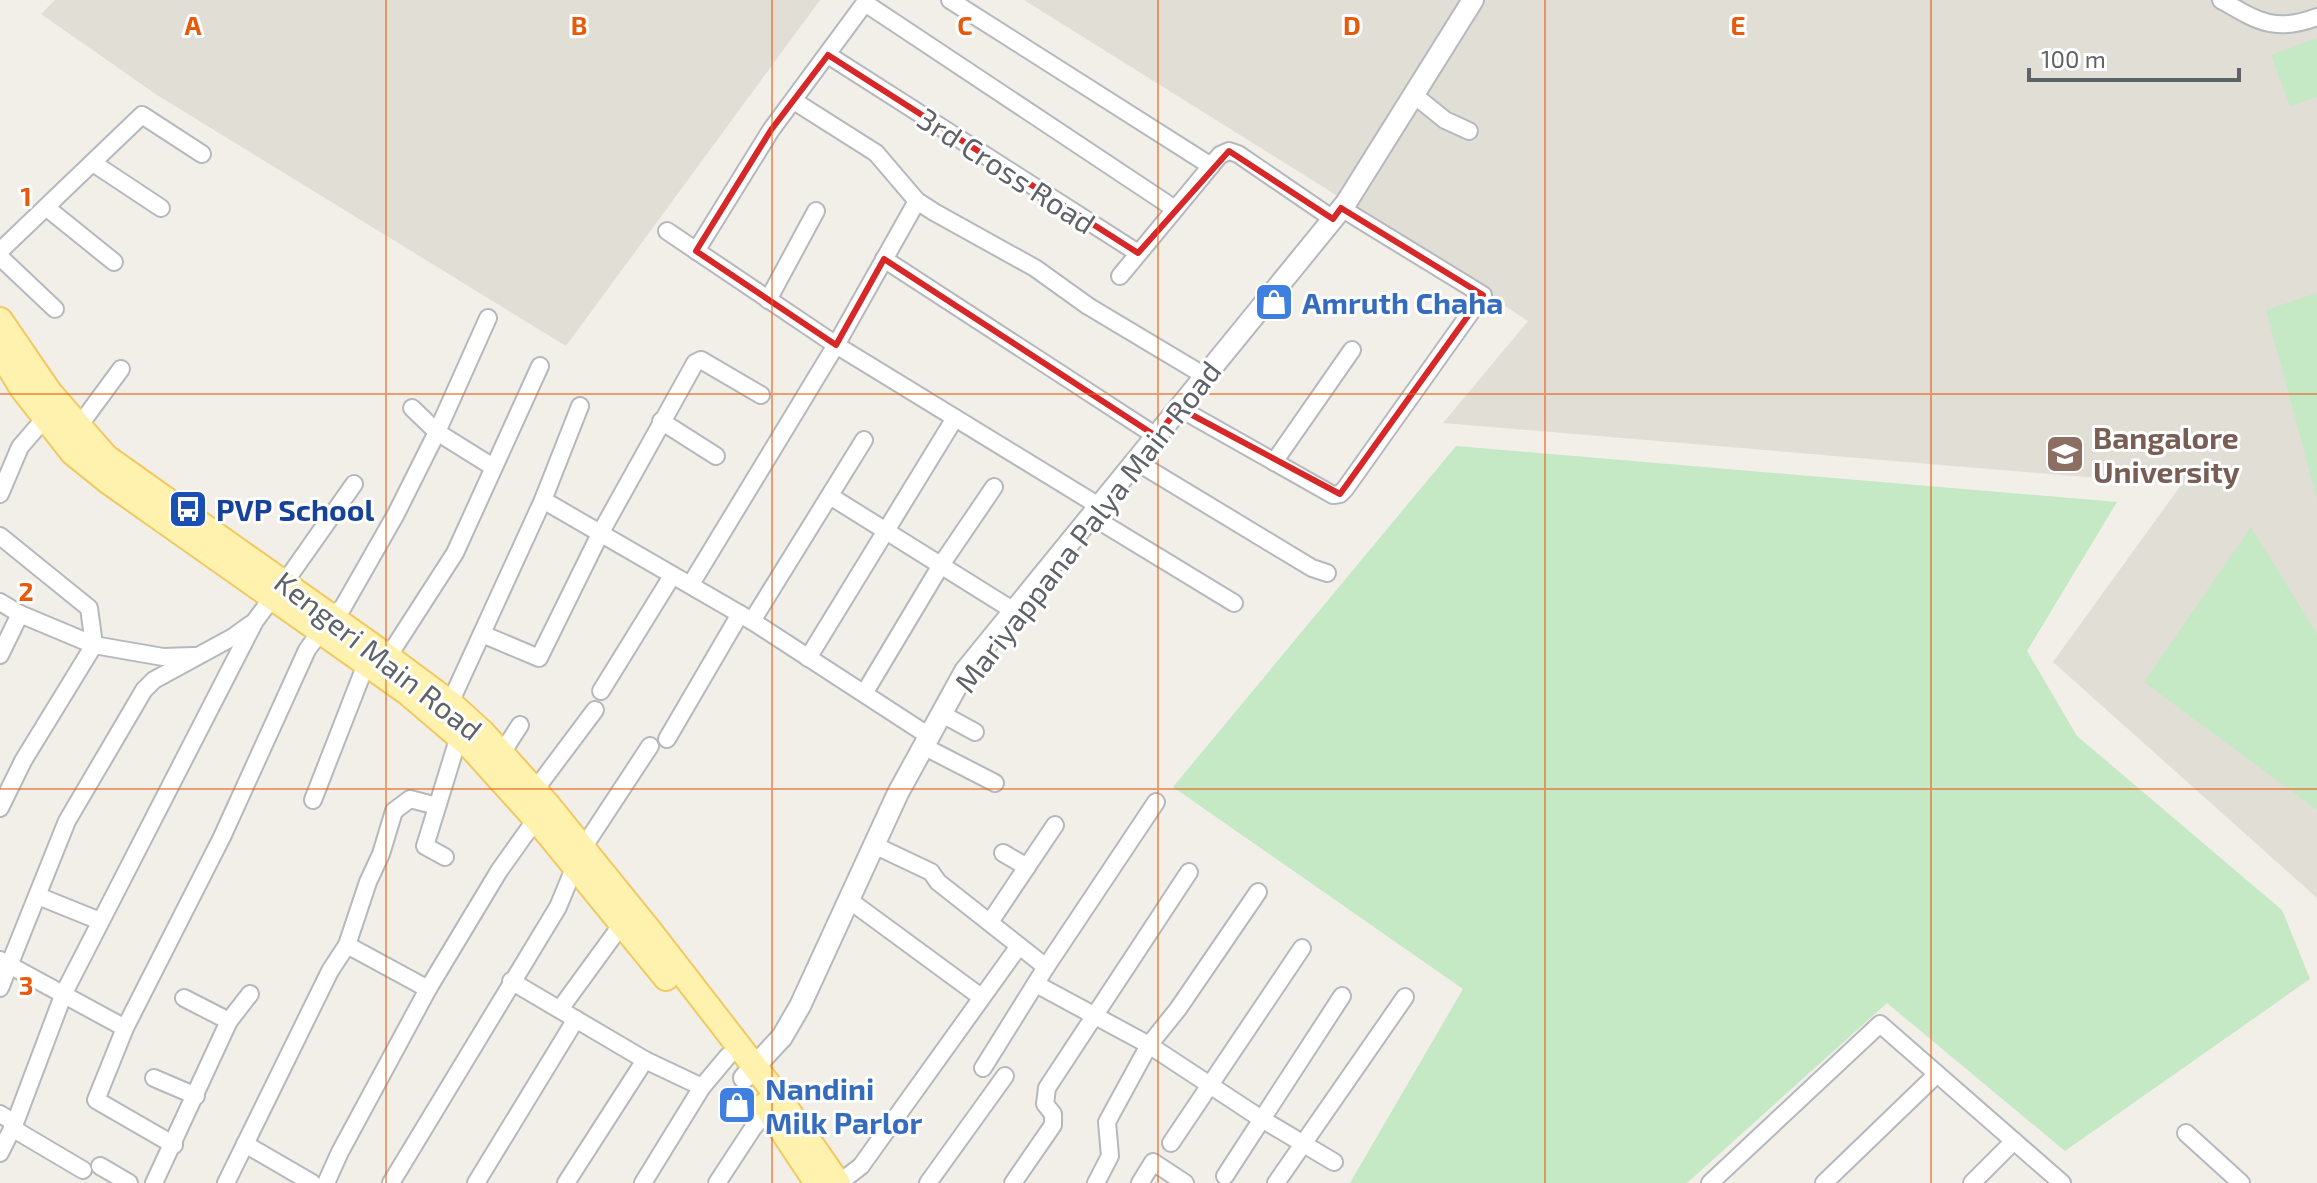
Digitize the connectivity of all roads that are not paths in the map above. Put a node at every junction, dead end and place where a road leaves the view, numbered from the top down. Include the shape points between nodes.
1 (950, 0) edge
2 (1473, 0) edge
3 (2221, 0) edge
4 (866, 1) edge
5 (2317, 17) edge
6 (828, 55) junction
7 (1414, 95) junction
8 (794, 101) junction
9 (1469, 131) dead end
10 (202, 154) dead end
11 (93, 163) junction
12 (1211, 166) junction
13 (917, 201) junction
14 (47, 208) junction
15 (161, 208) dead end
16 (1175, 209) junction
17 (816, 211) dead end
18 (1337, 214) junction
19 (667, 231) dead end
20 (696, 251) junction
21 (1138, 253) junction
22 (0, 254) edge
23 (884, 259) junction
24 (114, 262) dead end
25 (1120, 276) dead end
26 (768, 300) junction
27 (55, 309) dead end
28 (488, 318) dead end
29 (0, 320) edge
30 (836, 345) junction
31 (1352, 350) dead end
32 (0, 352) edge
33 (540, 366) dead end
34 (121, 369) dead end
35 (1205, 376) junction
36 (761, 395) dead end
37 (580, 406) dead end
38 (412, 408) dead end
39 (1179, 408) junction
40 (45, 418) junction
41 (955, 418) junction
42 (661, 421) junction
43 (79, 426) junction
44 (437, 432) junction
45 (1156, 436) junction
46 (864, 440) dead end
47 (716, 456) dead end
48 (1135, 461) junction
49 (1274, 462) junction
50 (493, 467) junction
51 (354, 484) dead end
52 (994, 487) dead end
53 (0, 494) edge
54 (830, 496) junction
55 (543, 500) junction
56 (1095, 511) junction
57 (887, 531) junction
58 (601, 532) junction
59 (0, 536) edge
60 (941, 565) junction
61 (1327, 573) dead end
62 (672, 576) junction
63 (691, 584) junction
64 (278, 590) junction
65 (0, 602) edge
66 (1234, 603) dead end
67 (1014, 611) junction
68 (20, 614) junction
69 (746, 618) junction
70 (255, 621) junction
71 (326, 625) junction
72 (482, 634) junction
73 (94, 645) junction
74 (0, 655) edge
75 (199, 655) junction
76 (808, 658) junction
77 (377, 660) junction
78 (601, 691) dead end
79 (865, 692) junction
80 (450, 703) junction
81 (595, 710) dead end
82 (942, 714) junction
83 (520, 725) dead end
84 (975, 732) dead end
85 (459, 736) junction
86 (667, 739) dead end
87 (926, 741) junction
88 (650, 746) dead end
89 (502, 753) junction
90 (995, 783) dead end
91 (535, 790) junction
92 (313, 800) dead end
93 (1156, 802) dead end
94 (437, 806) junction
95 (0, 808) edge
96 (536, 819) junction
97 (1055, 825) dead end
98 (874, 845) junction
99 (1003, 853) dead end
100 (445, 857) dead end
101 (579, 857) junction
102 (1027, 867) junction
103 (1189, 872) dead end
104 (1258, 892) dead end
105 (38, 896) junction
106 (849, 900) junction
107 (100, 921) junction
108 (990, 922) junction
109 (622, 924) junction
110 (347, 945) junction
111 (1019, 946) junction
112 (1302, 948) dead end
113 (5, 962) edge
114 (1046, 967) junction
115 (511, 981) junction
116 (1036, 984) junction
117 (0, 988) edge
118 (428, 989) junction
119 (64, 993) junction
120 (250, 994) dead end
121 (1342, 996) dead end
122 (981, 997) junction
123 (1405, 997) dead end
124 (184, 998) dead end
125 (560, 1009) junction
126 (1093, 1016) junction
127 (576, 1019) junction
128 (229, 1021) junction
129 (125, 1028) junction
130 (1149, 1045) junction
131 (728, 1056) junction
132 (645, 1060) junction
133 (983, 1068) dead end
134 (750, 1073) junction
135 (1937, 1074) junction
136 (1005, 1076) dead end
137 (154, 1078) dead end
138 (1211, 1085) junction
139 (702, 1087) junction
140 (196, 1096) junction
141 (774, 1104) junction
142 (1260, 1118) junction
143 (9, 1122) edge
144 (2186, 1133) dead end
145 (2014, 1141) junction
146 (1302, 1142) junction
147 (1171, 1143) dead end
148 (245, 1144) junction
149 (174, 1145) junction
150 (0, 1153) edge
151 (1334, 1162) dead end
152 (100, 1166) dead end
153 (83, 1170) dead end
154 (1225, 1176) dead end
155 (129, 1183) edge
156 (154, 1183) edge
157 (226, 1183) edge
158 (312, 1183) edge
159 (326, 1183) edge
160 (391, 1183) edge
161 (476, 1183) edge
162 (566, 1183) edge
163 (643, 1183) edge
164 (717, 1183) edge
165 (817, 1183) edge
166 (838, 1183) edge
167 (928, 1183) edge
168 (1013, 1183) edge
169 (1096, 1183) edge
170 (1140, 1183) edge
171 (1185, 1183) edge
172 (1276, 1183) edge
173 (1710, 1183) edge
174 (1824, 1183) edge
175 (1972, 1183) edge
176 (2062, 1183) edge
177 (2241, 1183) edge

1 - 12 street
2 - 7 street, Mariyappana Palya Main Road
3 - 5 street via 2272,26
4 - 6 street
4 - 16 street
6 - 8 street
6 - 21 street, 3rd Cross Road
7 - 9 street
7 - 18 street, Mariyappana Palya Main Road
8 - 13 street via 876,153
8 - 20 street
10 - 11 street via 142,115
11 - 14 street
11 - 15 street
12 - 16 street
12 - 18 street via 1229,151 1238,154
13 - 23 street
13 - 35 street via 1035,268
14 - 22 street
14 - 24 street
16 - 21 street
17 - 26 street
18 - 35 street, Mariyappana Palya Main Road
18 - 49 street via 1483,295 1340,494
19 - 20 street
20 - 26 street
21 - 25 street
22 - 27 street
23 - 30 street
23 - 45 street
26 - 30 street
28 - 44 street
29 - 43 main road, Kengeri Main Road
30 - 41 street
30 - 63 street
31 - 49 street
32 - 40 main road, Kengeri Main Road
33 - 50 street
34 - 43 street
35 - 39 street, Mariyappana Palya Main Road
36 - 42 street via 701,360
37 - 55 street
38 - 44 street
39 - 45 street, Mariyappana Palya Main Road
39 - 49 street
40 - 53 street via 20,447
40 - 64 main road, Kengeri Main Road via 97,473
41 - 56 street
41 - 57 street
42 - 47 street
42 - 58 street
43 - 64 main road, Kengeri Main Road via 106,457
44 - 50 street
44 - 71 street via 351,594
45 - 48 street, Mariyappana Palya Main Road
46 - 54 street
48 - 56 street, Mariyappana Palya Main Road
48 - 61 street
50 - 77 street via 455,553
51 - 64 street
52 - 60 street
54 - 57 street
54 - 69 street
55 - 58 street
55 - 72 street
56 - 66 street
56 - 67 street, Mariyappana Palya Main Road
57 - 60 street
57 - 76 street
58 - 62 street
58 - 72 street via 539,658
59 - 73 street via 89,608
60 - 67 street
60 - 79 street
62 - 63 street
62 - 78 street
63 - 69 street
64 - 70 street
64 - 71 main road, Kengeri Main Road
65 - 68 street
67 - 82 street, Mariyappana Palya Main Road via 965,671
68 - 73 street
68 - 74 street
69 - 76 street
69 - 86 street
70 - 75 street
70 - 107 street
71 - 77 main road, Kengeri Main Road
71 - 129 street via 307,650 222,837
72 - 80 street
73 - 75 street via 163,657
73 - 95 street
75 - 105 street via 144,690 67,821
76 - 79 street
77 - 80 main road, Kengeri Main Road
77 - 85 main road, Kengeri Main Road
77 - 92 street
79 - 87 street
80 - 89 main road, Kengeri Main Road
81 - 91 street
82 - 84 street
82 - 87 street, Mariyappana Palya Main Road
83 - 89 street
85 - 94 street
85 - 96 main road, Kengeri Main Road
87 - 90 street
87 - 98 street, Mariyappana Palya Main Road
88 - 101 street
89 - 91 main road, Kengeri Main Road
91 - 101 main road, Kengeri Main Road
93 - 114 street
94 - 100 street via 425,846
94 - 110 street via 410,799 394,811
96 - 101 main road, Kengeri Main Road
96 - 118 street
97 - 102 street
98 - 106 street, Mariyappana Palya Main Road
98 - 108 street via 931,872
99 - 102 street
101 - 109 main road, Kengeri Main Road
101 - 115 street via 558,907
101 - 134 main road, Kengeri Main Road via 649,930
102 - 108 street
103 - 126 street
104 - 130 street
105 - 107 street
105 - 113 street
106 - 122 street
106 - 134 street, Mariyappana Palya Main Road via 800,1006 782,1037
107 - 119 street
108 - 111 street
109 - 125 street
109 - 131 main road, Kengeri Main Road
110 - 118 street
110 - 148 street
111 - 114 street
111 - 122 street
112 - 138 street
113 - 117 street
113 - 119 street
114 - 116 street
115 - 125 street
115 - 160 street
116 - 126 street
116 - 133 street
118 - 159 street
119 - 129 street
119 - 143 street
120 - 128 street
121 - 142 street
122 - 166 street via 861,1166
123 - 146 street
124 - 128 street
125 - 127 street
126 - 130 street
126 - 168 street via 1047,1088 1045,1104 1053,1125
127 - 132 street
127 - 161 street
128 - 140 street
129 - 149 street via 96,1100
130 - 138 street
130 - 169 street via 1107,1122 1110,1156
131 - 134 main road, Kengeri Main Road
131 - 139 street
132 - 139 street
132 - 162 street
134 - 141 main road, Kengeri Main Road
135 - 145 street
135 - 173 street via 1880,1024
135 - 174 street
136 - 167 street
137 - 140 street
138 - 142 street
138 - 147 street
139 - 163 street
140 - 149 street
141 - 164 street
141 - 165 main road, Kengeri Main Road
141 - 166 main road, Kengeri Main Road
142 - 146 street
142 - 154 street
143 - 150 street
143 - 153 street
144 - 177 street
145 - 175 street
145 - 176 street
146 - 151 street
146 - 172 street
148 - 157 street
148 - 158 street
149 - 156 street
152 - 155 street
170 - 171 street via 1153,1162

